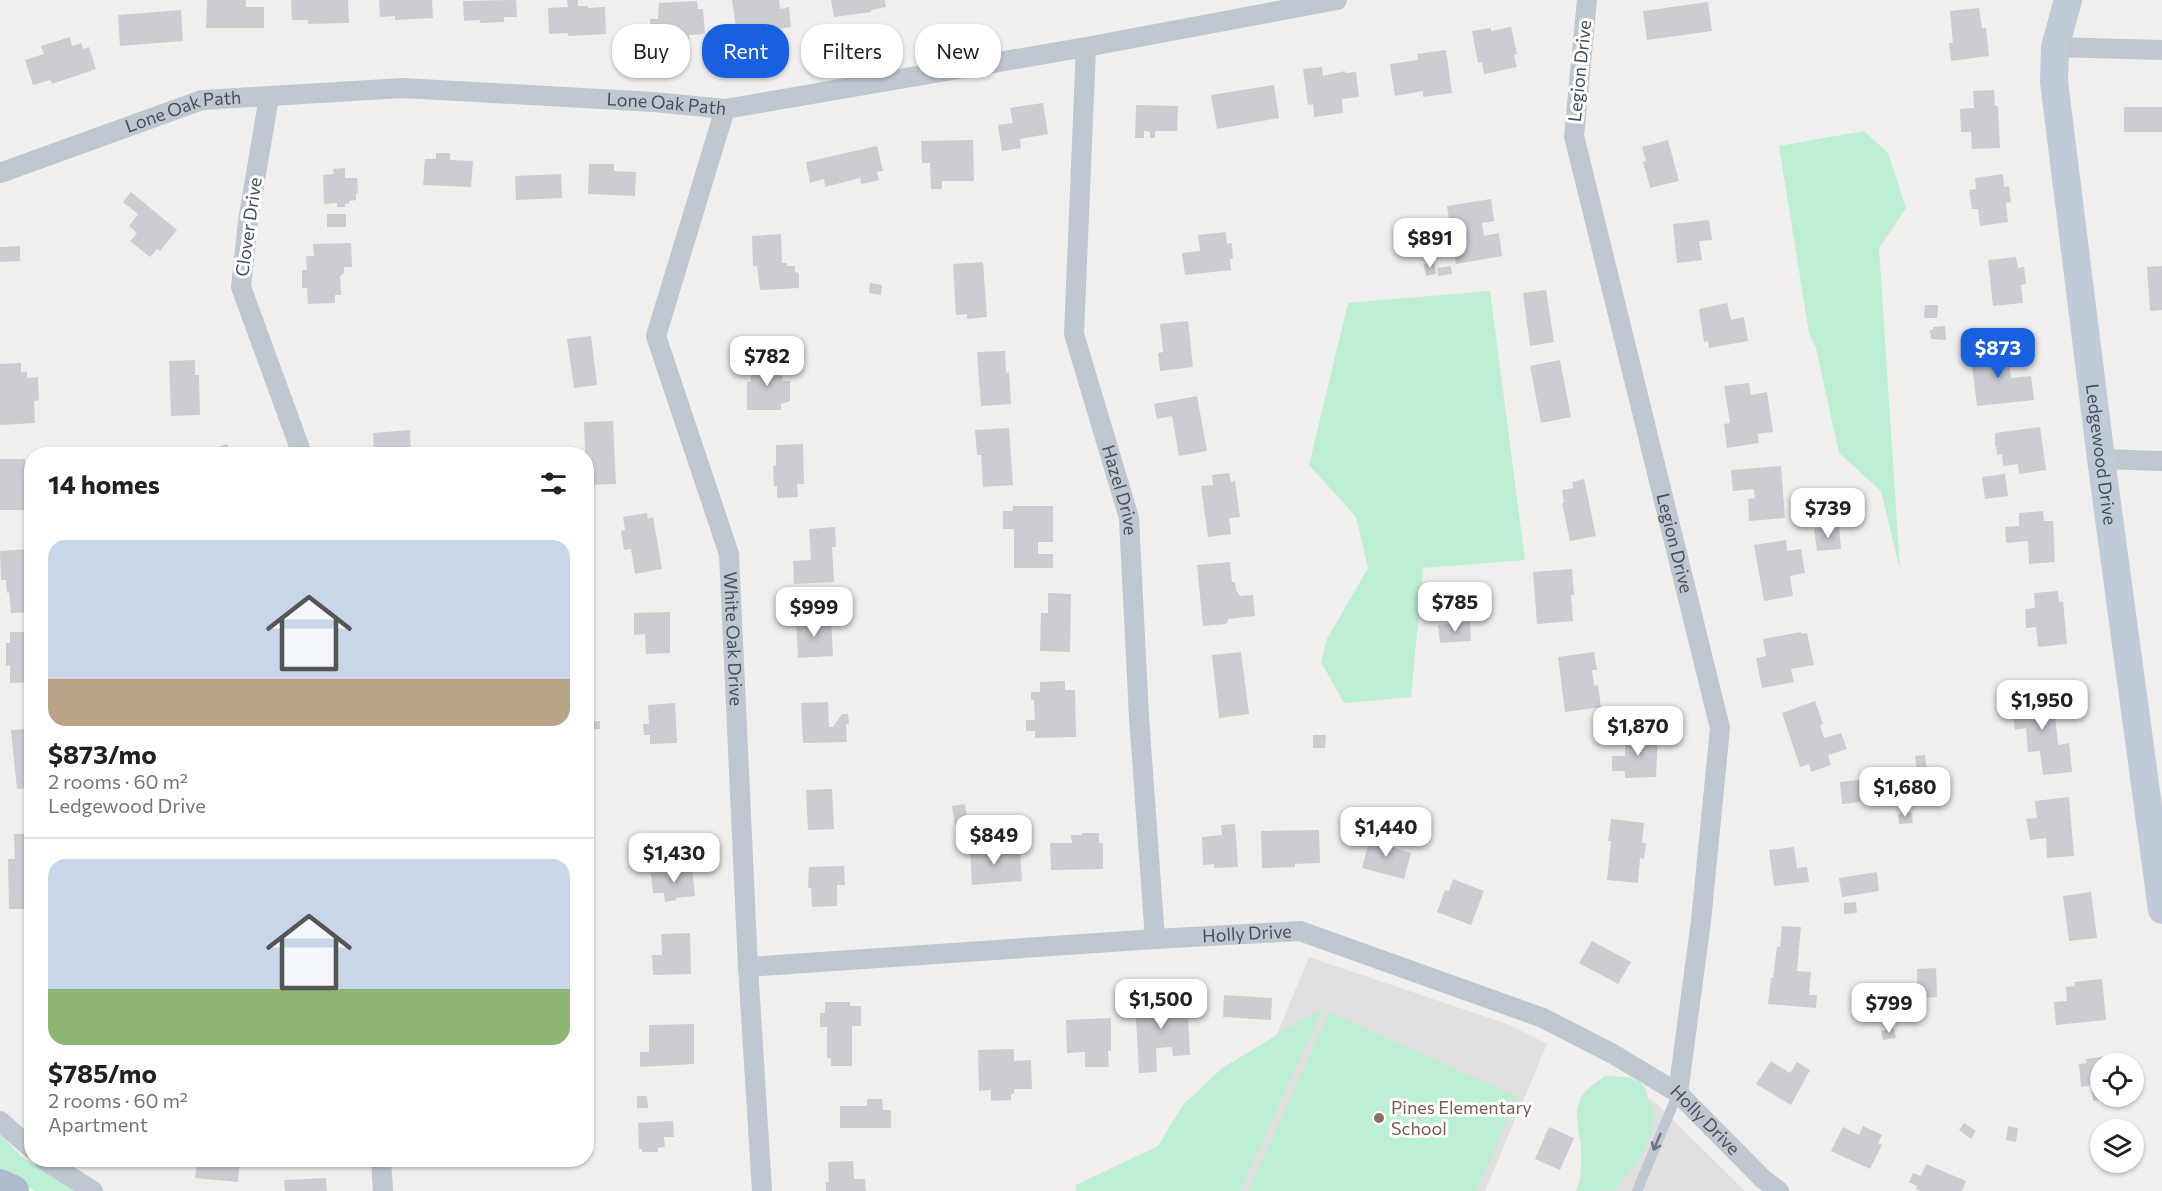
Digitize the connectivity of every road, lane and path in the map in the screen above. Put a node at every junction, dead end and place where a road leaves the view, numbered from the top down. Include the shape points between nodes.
1 (1337, 0) edge
2 (1587, 0) edge
3 (2068, 0) edge
4 (2055, 46) junction
5 (1086, 47) junction
6 (2162, 50) edge
7 (269, 97) junction
8 (725, 109) junction
9 (0, 174) edge
10 (299, 447) edge
11 (2101, 459) junction
12 (2162, 461) edge
13 (2159, 868) edge
14 (2162, 910) edge
15 (1155, 939) junction
16 (748, 967) junction
17 (1678, 1093) junction
18 (0, 1121) edge
19 (24, 1142) edge
20 (55, 1167) edge
21 (381, 1167) edge
22 (0, 1185) edge
23 (13, 1191) edge
24 (93, 1191) edge
25 (383, 1191) edge
26 (762, 1191) edge
27 (1636, 1191) edge
28 (1779, 1191) edge

1 - 5 street, Lone Oak Path
2 - 17 street, Legion Drive via 1574,136 1720,728 1701,921
3 - 4 street, Ledgewood Drive
4 - 6 street
4 - 11 street, Ledgewood Drive via 2054,82
5 - 8 street, Lone Oak Path
5 - 15 street, Hazel Drive via 1074,334 1129,518
7 - 8 street, Lone Oak Path via 403,88
7 - 9 street, Lone Oak Path via 202,100
7 - 10 street, Clover Drive via 241,287
8 - 16 street, White Oak Drive via 656,336 729,554
11 - 12 street
11 - 13 street, Ledgewood Drive
13 - 14 street, Ledgewood Drive
15 - 16 street, Holly Drive
15 - 17 street, Holly Drive via 1300,931 1543,1017
16 - 26 street, White Oak Drive
17 -> 27 lane
17 - 28 street, Holly Drive
18 - 19 street
20 - 24 street
21 - 25 street
22 - 23 main road

